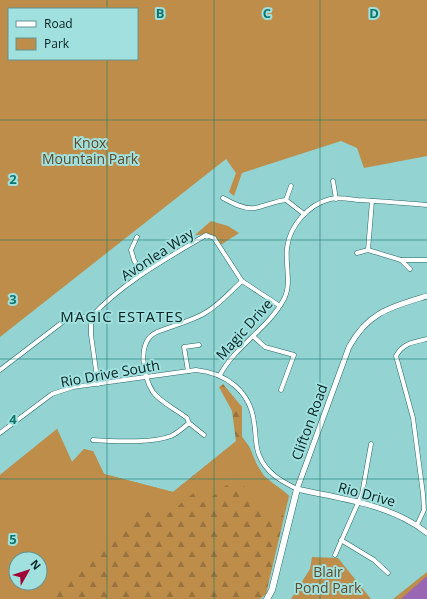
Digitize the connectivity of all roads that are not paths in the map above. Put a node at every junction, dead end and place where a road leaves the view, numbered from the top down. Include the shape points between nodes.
1 (333, 181) dead end
2 (291, 186) dead end
3 (223, 198) dead end
4 (336, 199) junction
5 (286, 200) junction
6 (372, 201) junction
7 (427, 205) edge
8 (304, 214) junction
9 (137, 238) dead end
10 (368, 250) junction
11 (357, 252) dead end
12 (401, 260) junction
13 (427, 260) edge
14 (410, 269) dead end
15 (142, 274) junction
16 (242, 281) junction
17 (427, 296) edge
18 (280, 306) junction
19 (91, 317) junction
20 (254, 337) junction
21 (427, 339) edge
22 (199, 344) dead end
23 (0, 370) edge
24 (188, 372) junction
25 (220, 375) junction
26 (146, 377) junction
27 (98, 384) junction
28 (281, 390) dead end
29 (189, 423) junction
30 (0, 433) edge
31 (204, 435) dead end
32 (93, 440) dead end
33 (371, 444) dead end
34 (297, 489) junction
35 (358, 503) junction
36 (417, 525) junction
37 (427, 533) edge
38 (341, 540) junction
39 (335, 554) dead end
40 (388, 573) dead end
41 (267, 599) edge

1 - 4 street
2 - 5 street
3 - 5 street via 244,208
4 - 6 street, Magic Drive
4 - 8 street, Magic Drive via 316,205
5 - 8 street
6 - 7 street, Magic Drive
6 - 10 street
8 - 18 street, Magic Drive via 290,236 287,249 288,287
9 - 15 street via 131,250
10 - 11 street
10 - 12 street
12 - 13 street
12 - 14 street
15 - 16 street, Avonlea Way via 206,235 214,238
15 - 19 street, Avonlea Way
16 - 18 street, Avonlea Way
16 - 26 street via 205,314 156,332 146,344 143,358
17 - 34 street, Clifton Road via 383,311 357,333 349,348
18 - 20 street, Magic Drive
19 - 23 street via 74,317 64,321
19 - 27 street
20 - 25 street, Magic Drive via 226,362
20 - 28 street via 265,347 294,355
21 - 36 street via 400,348 396,356 413,418 423,494 424,510
22 - 24 street via 184,347
24 - 25 street, Rio Drive South
24 - 26 street, Rio Drive South
25 - 34 street, Rio Drive South via 248,400 257,446 264,465 281,481
26 - 27 street, Rio Drive South
26 - 29 street via 154,393 187,418
27 - 30 street, Rio Drive South via 52,394
29 - 31 street
29 - 32 street via 171,436 156,439
33 - 35 street
34 - 35 street, Rio Drive
34 - 41 main road, Clifton Road via 272,590
35 - 36 street, Rio Drive via 391,512
35 - 38 street
36 - 37 street, Rio Drive
38 - 39 street
38 - 40 street via 374,560

